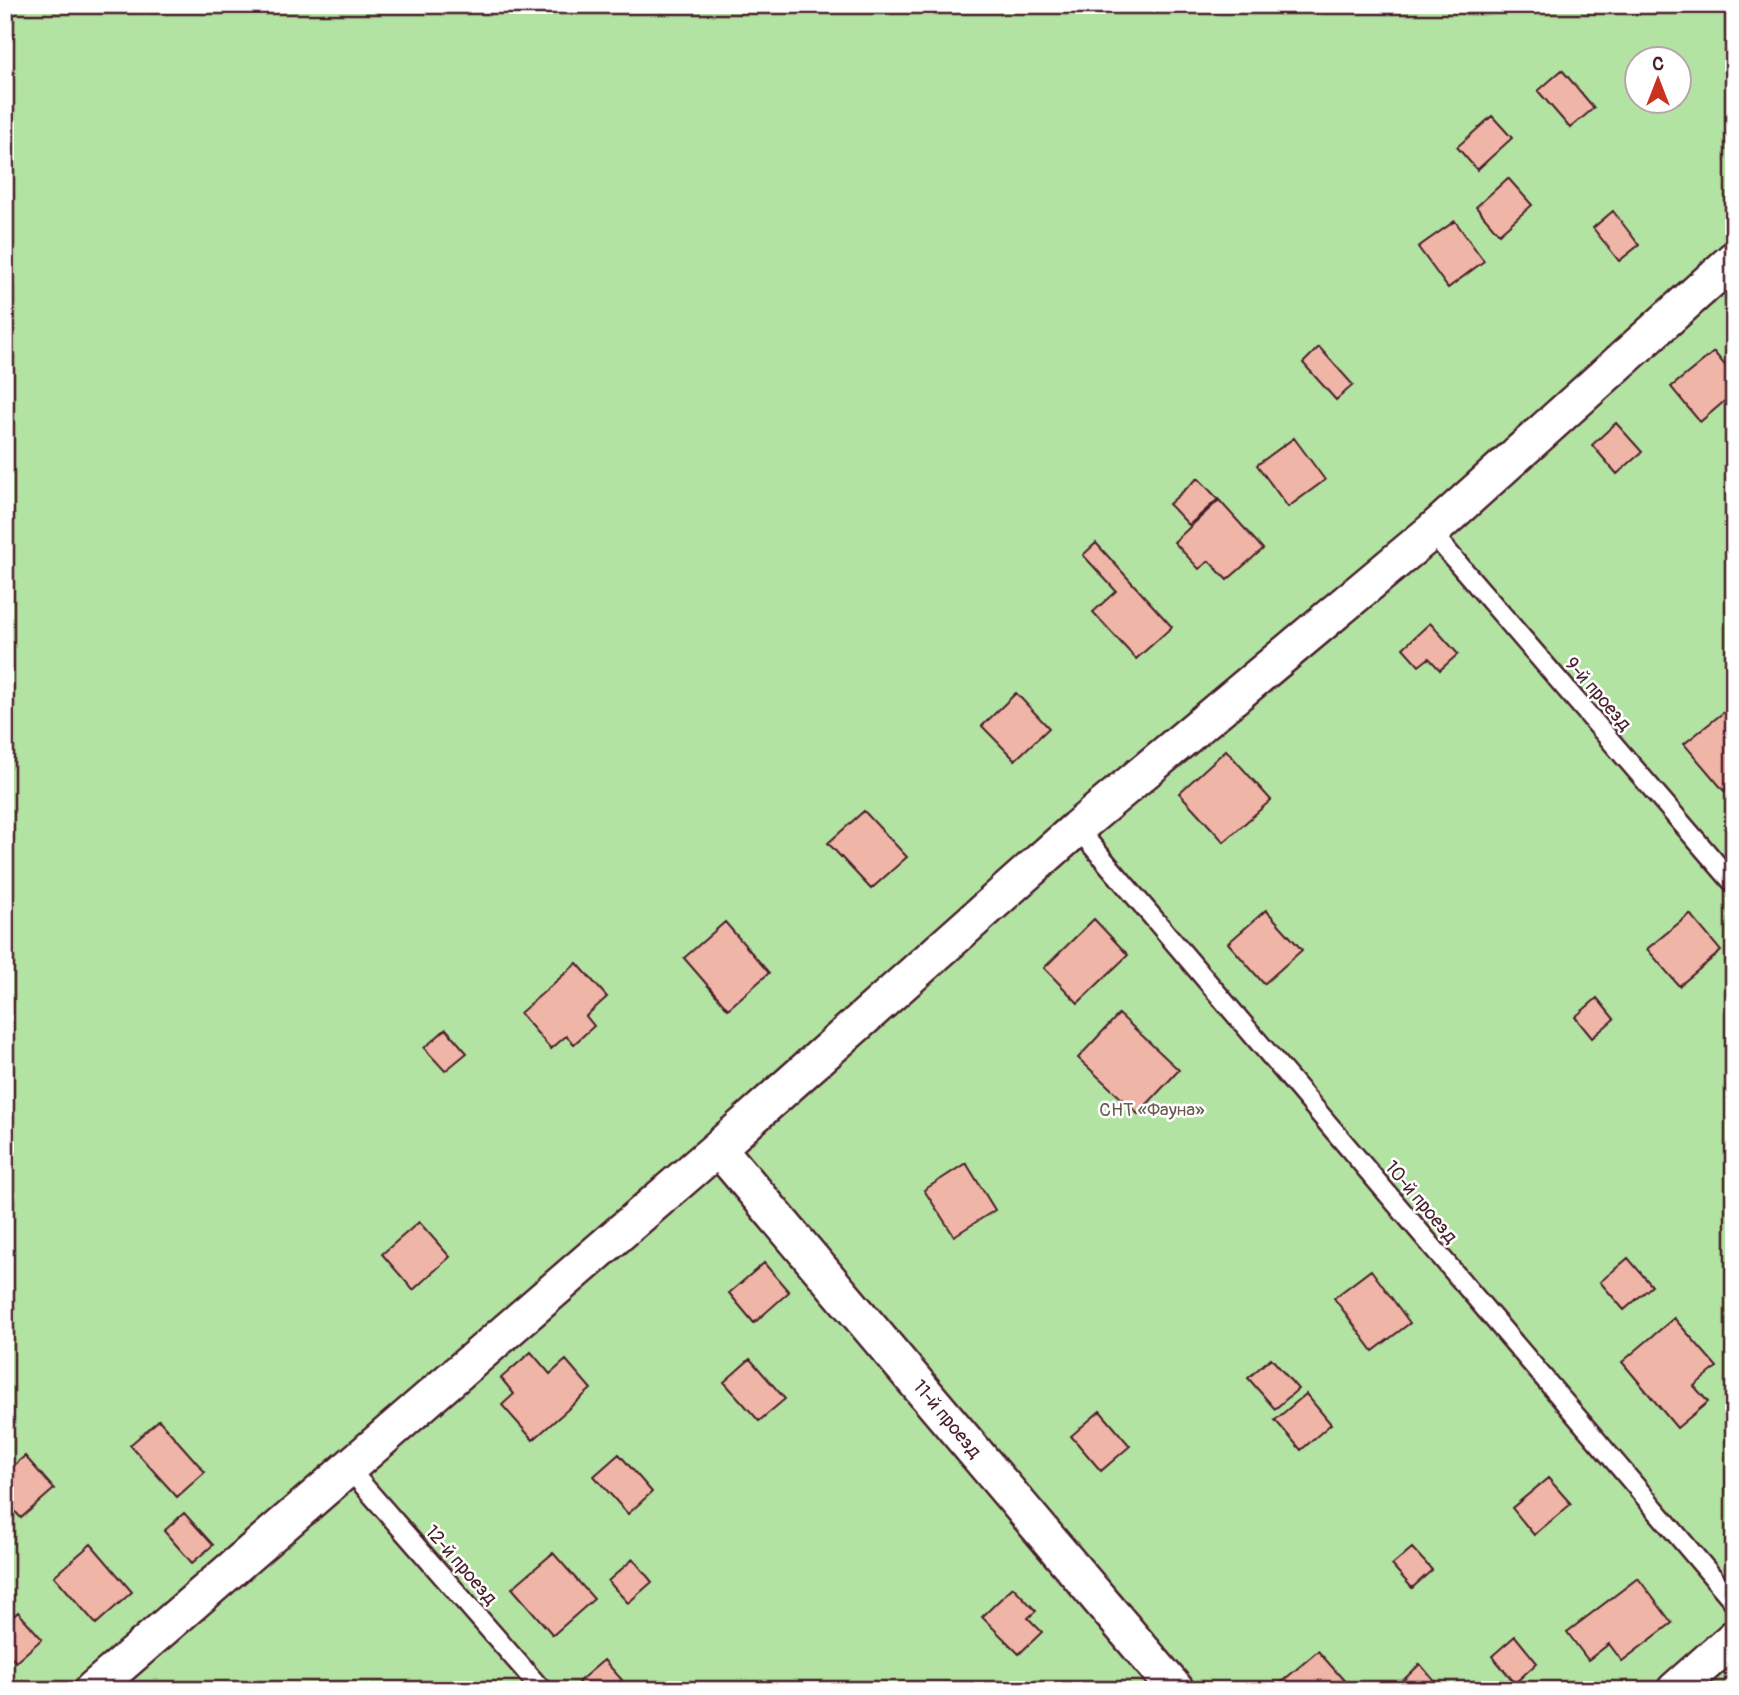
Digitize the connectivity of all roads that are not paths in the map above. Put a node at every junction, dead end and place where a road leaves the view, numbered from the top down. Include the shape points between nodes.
1 (1734, 259) edge
2 (1431, 532) junction
3 (1077, 828) junction
4 (1734, 884) edge
5 (718, 1148) junction
6 (349, 1469) junction
7 (1734, 1602) edge
8 (1734, 1638) edge
9 (92, 1690) edge
10 (542, 1690) edge
11 (1176, 1690) edge
12 (1675, 1690) edge

1 - 2 street
2 - 3 street
2 - 4 lane, 9-й проезд
3 - 5 street
3 - 7 lane, 10-й проезд
5 - 6 street
5 - 11 street, 11-й проезд
6 - 9 street
6 - 10 lane, 12-й проезд
8 - 12 street

